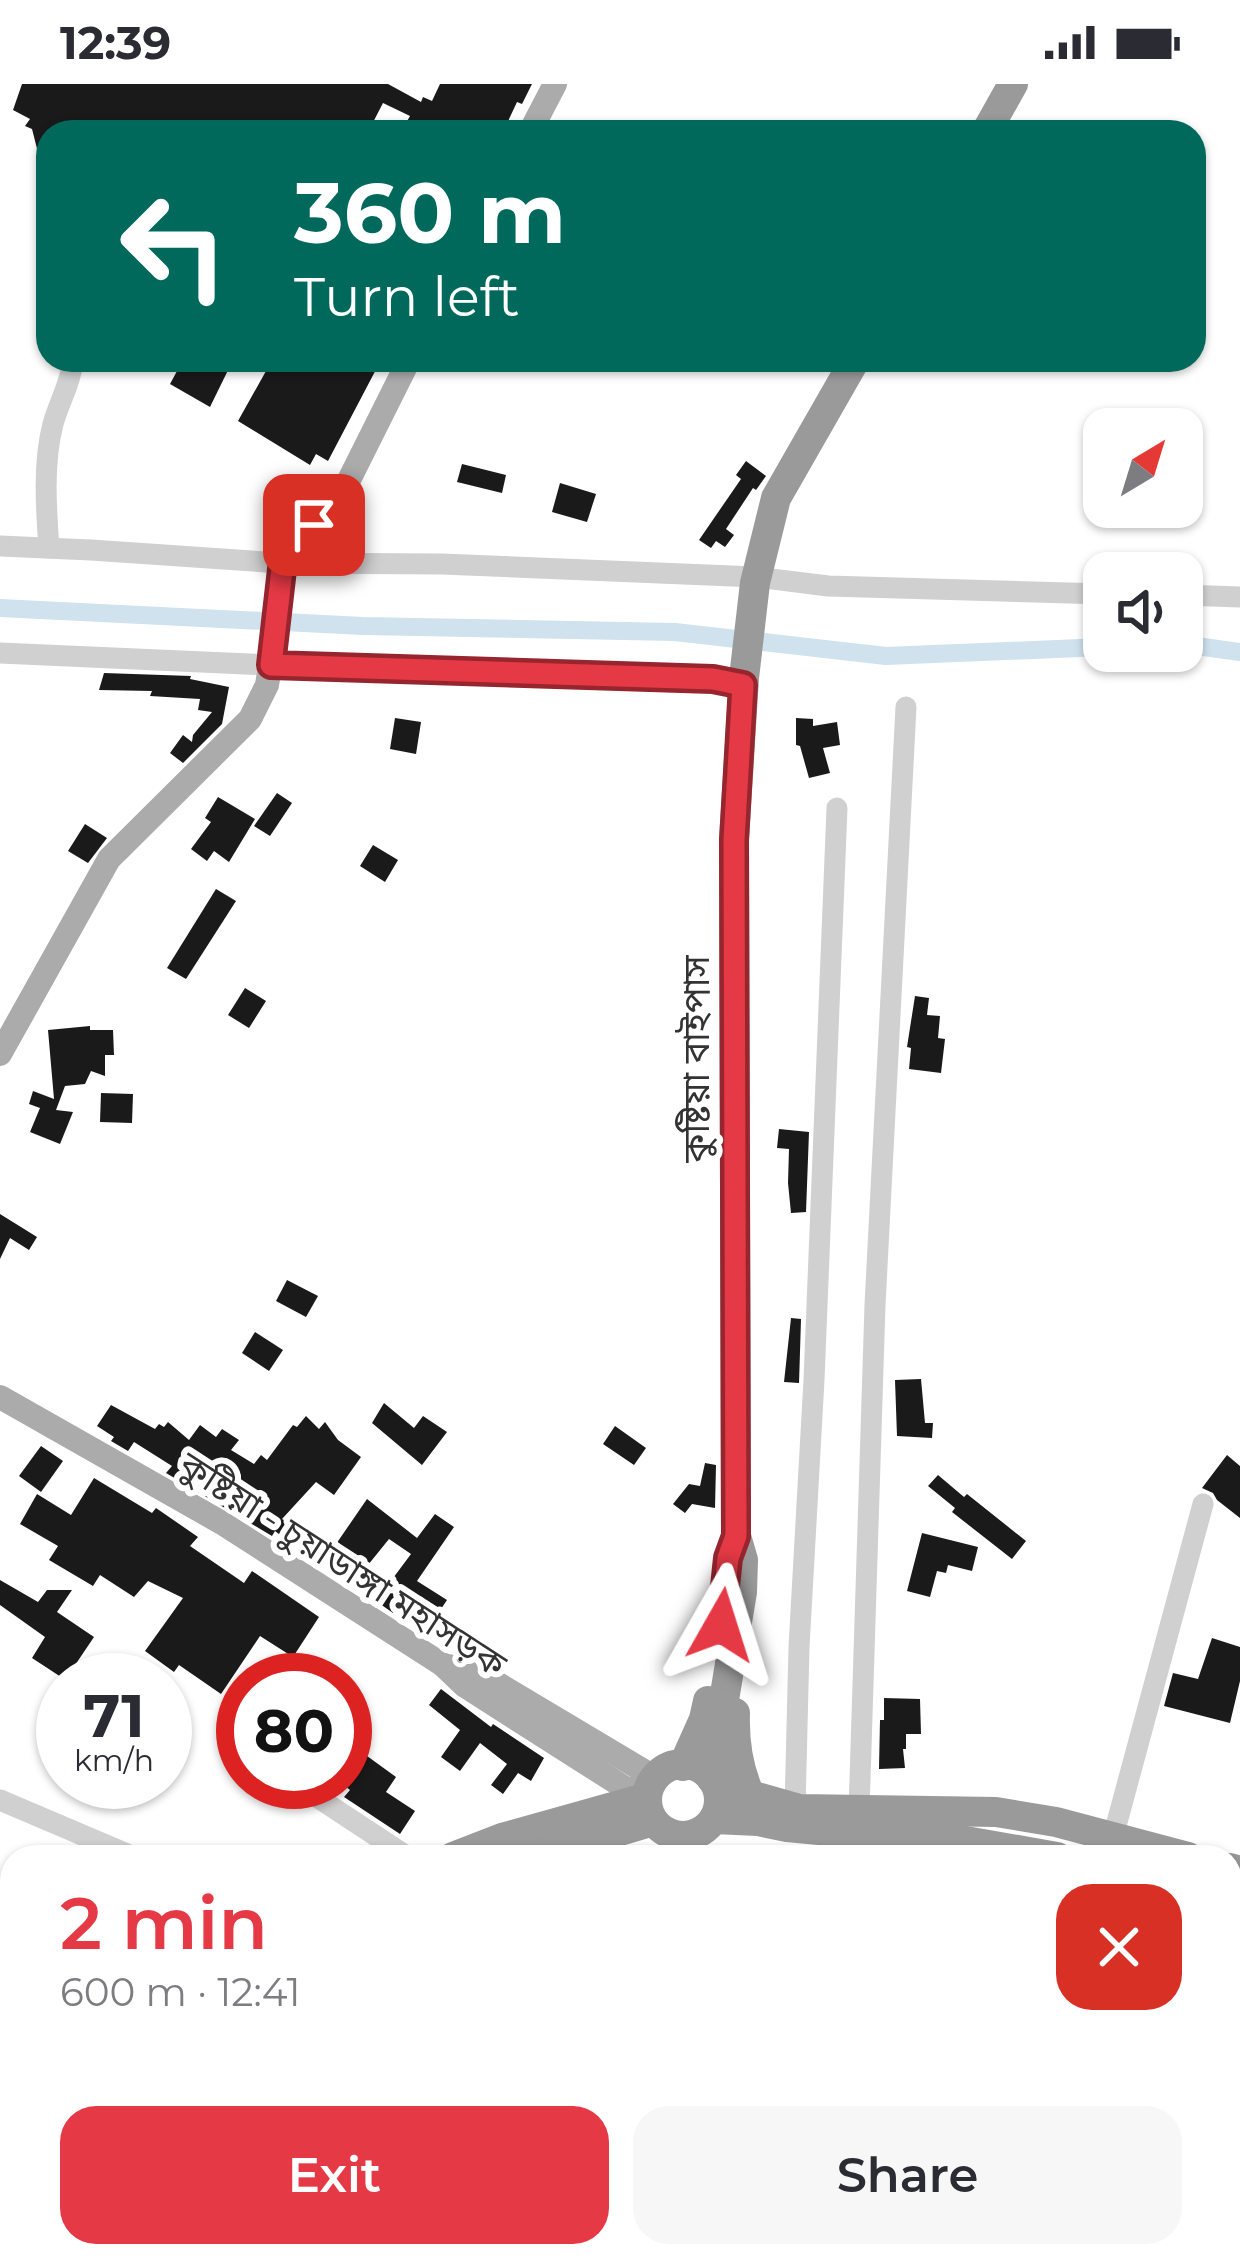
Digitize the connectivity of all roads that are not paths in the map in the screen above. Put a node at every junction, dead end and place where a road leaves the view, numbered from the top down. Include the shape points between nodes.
1 (555, 84) edge
2 (1013, 84) edge
3 (536, 120) edge
4 (993, 120) edge
5 (72, 372) edge
6 (404, 372) edge
7 (848, 372) edge
8 (0, 547) edge
9 (49, 548) junction
10 (280, 568) junction
11 (756, 580) junction
12 (1083, 593) edge
13 (1203, 596) edge
14 (1240, 597) edge
15 (0, 653) edge
16 (271, 665) junction
17 (744, 681) junction
18 (905, 707) dead end
19 (837, 808) dead end
20 (0, 1054) edge
21 (0, 1396) edge
22 (1203, 1504) dead end
23 (726, 1636) junction
24 (684, 1791) junction
25 (0, 1800) edge
26 (334, 1809) edge
27 (793, 1814) junction
28 (1022, 1817) junction
29 (847, 1829) edge
30 (1113, 1838) junction
31 (106, 1845) edge
32 (390, 1845) edge
33 (484, 1845) edge
34 (560, 1845) edge
35 (993, 1845) edge
36 (1018, 1845) edge
37 (1141, 1845) edge

1 - 3 main road
2 - 4 highway
5 - 9 street via 49,445
6 - 10 main road via 344,490 292,542
7 - 11 highway, কুষ্টিয়া বাইপাস via 776,498
8 - 9 street
9 - 10 street
10 - 11 street via 442,564
10 - 16 main road
11 - 12 street
11 - 17 highway, কুষ্টিয়া বাইপাস
13 - 14 street
15 - 16 street
16 - 17 street
16 - 20 main road via 250,719 109,859
17 - 23 highway, কুষ্টিয়া বাইপাস via 734,840 736,1536 743,1560 742,1592
18 - 29 street
19 - 27 street
21 - 24 main road, কুষ্টিয়া - চুয়াডাঙ্গা মহাসড়ক via 222,1523 626,1788
22 - 30 street
23 - 24 highway, কুষ্টিয়া বাইপাস
23 - 24 highway via 672,1741
23 - 24 highway via 743,1780
24 - 27 highway
24 - 27 highway via 758,1821
24 - 33 highway
24 - 34 highway
25 - 31 street
26 - 32 street
27 - 29 highway
28 - 29 highway via 932,1810
28 - 30 highway
28 - 36 highway
29 - 35 highway
30 - 37 highway

